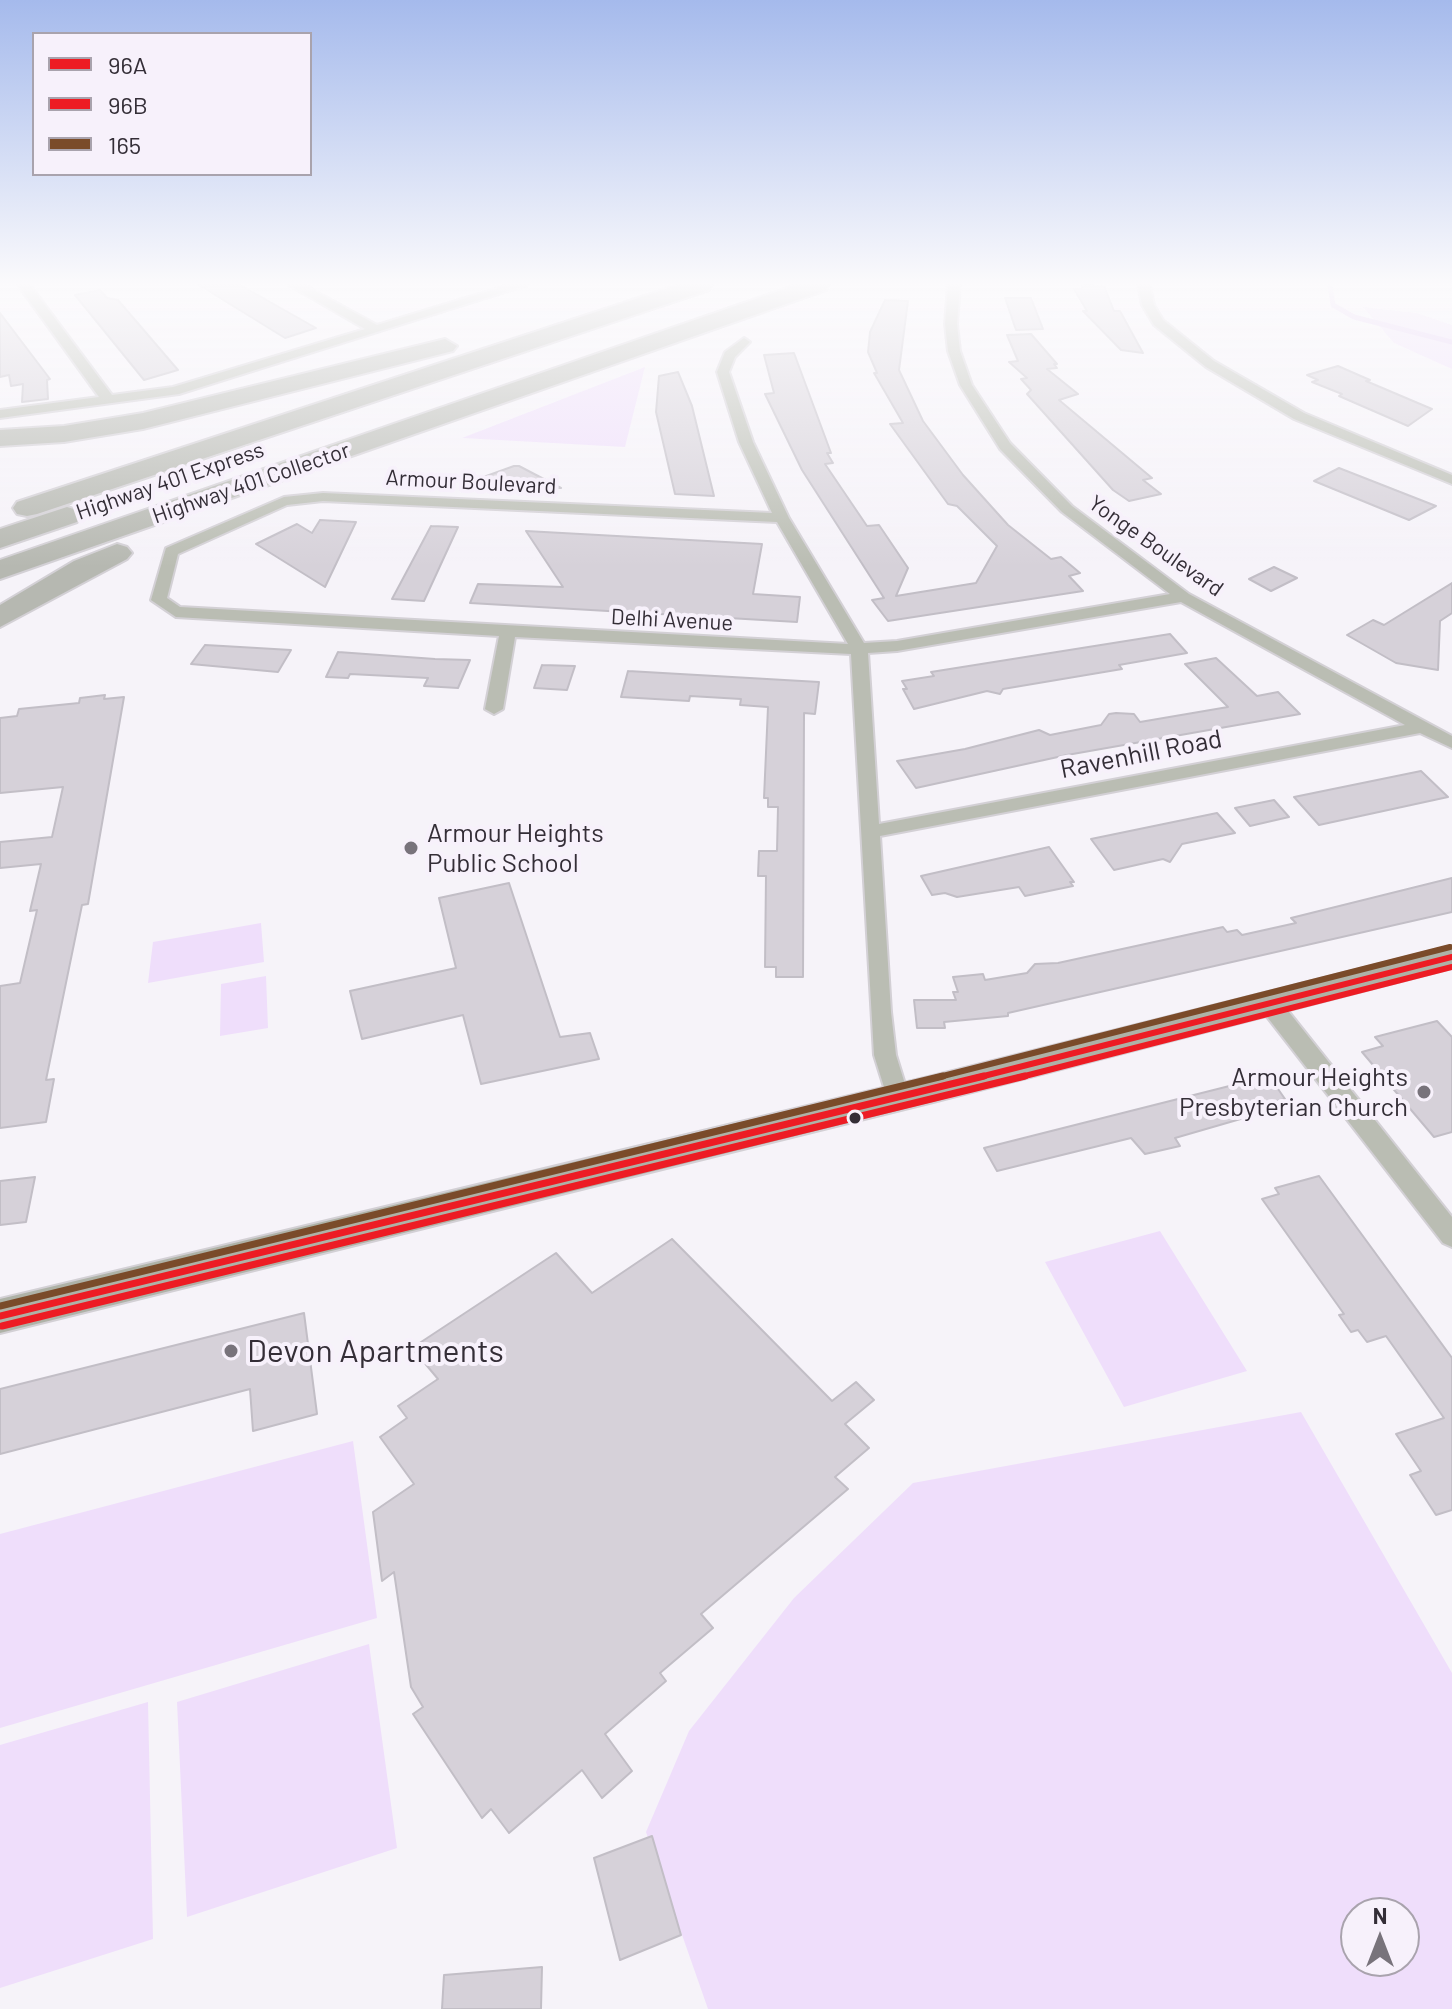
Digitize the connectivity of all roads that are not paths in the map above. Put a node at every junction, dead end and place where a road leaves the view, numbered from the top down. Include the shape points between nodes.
1 (93, 379) edge
2 (213, 379) edge
3 (314, 379) edge
4 (346, 379) edge
5 (418, 379) edge
6 (472, 379) edge
7 (552, 379) edge
8 (725, 379) edge
9 (964, 379) edge
10 (1235, 379) edge
11 (109, 401) junction
12 (0, 414) edge
13 (429, 422) junction
14 (0, 438) edge
15 (1452, 480) edge
16 (15, 486) dead end
17 (0, 517) edge
18 (782, 518) junction
19 (0, 539) edge
20 (0, 570) edge
21 (1183, 597) junction
22 (159, 600) joint
23 (0, 618) edge
24 (508, 632) junction
25 (859, 649) junction
26 (494, 709) dead end
27 (1421, 727) junction
28 (1452, 743) edge
29 (870, 832) junction
30 (1452, 957) edge
31 (1269, 1003) junction
32 (897, 1097) junction
33 (1452, 1236) edge
34 (0, 1316) edge

1 - 11 street
2 - 11 street
3 - 14 highway via 143,421
4 - 16 highway
5 - 17 highway, Highway 401 Express
6 - 19 highway, Highway 401 Express
7 - 13 highway, Highway 401 Collector
8 - 18 street via 746,442
9 - 21 street, Yonge Boulevard via 1005,446 1078,518
10 - 15 street via 1299,416
11 - 12 street
13 - 20 highway, Highway 401 Collector
13 - 23 highway via 396,443 85,567
18 - 22 street, Armour Boulevard via 323,497 284,501 171,551
18 - 25 street
21 - 25 street, Delhi Avenue
21 - 27 street, Yonge Boulevard
22 - 24 street, Delhi Avenue via 176,612
24 - 25 street, Delhi Avenue
24 - 26 street
25 - 29 street
27 - 28 street, Yonge Boulevard
27 - 29 street, Ravenhill Road
29 - 32 street via 880,1012
30 - 31 main road
31 - 32 main road
31 - 33 street
32 - 34 main road

